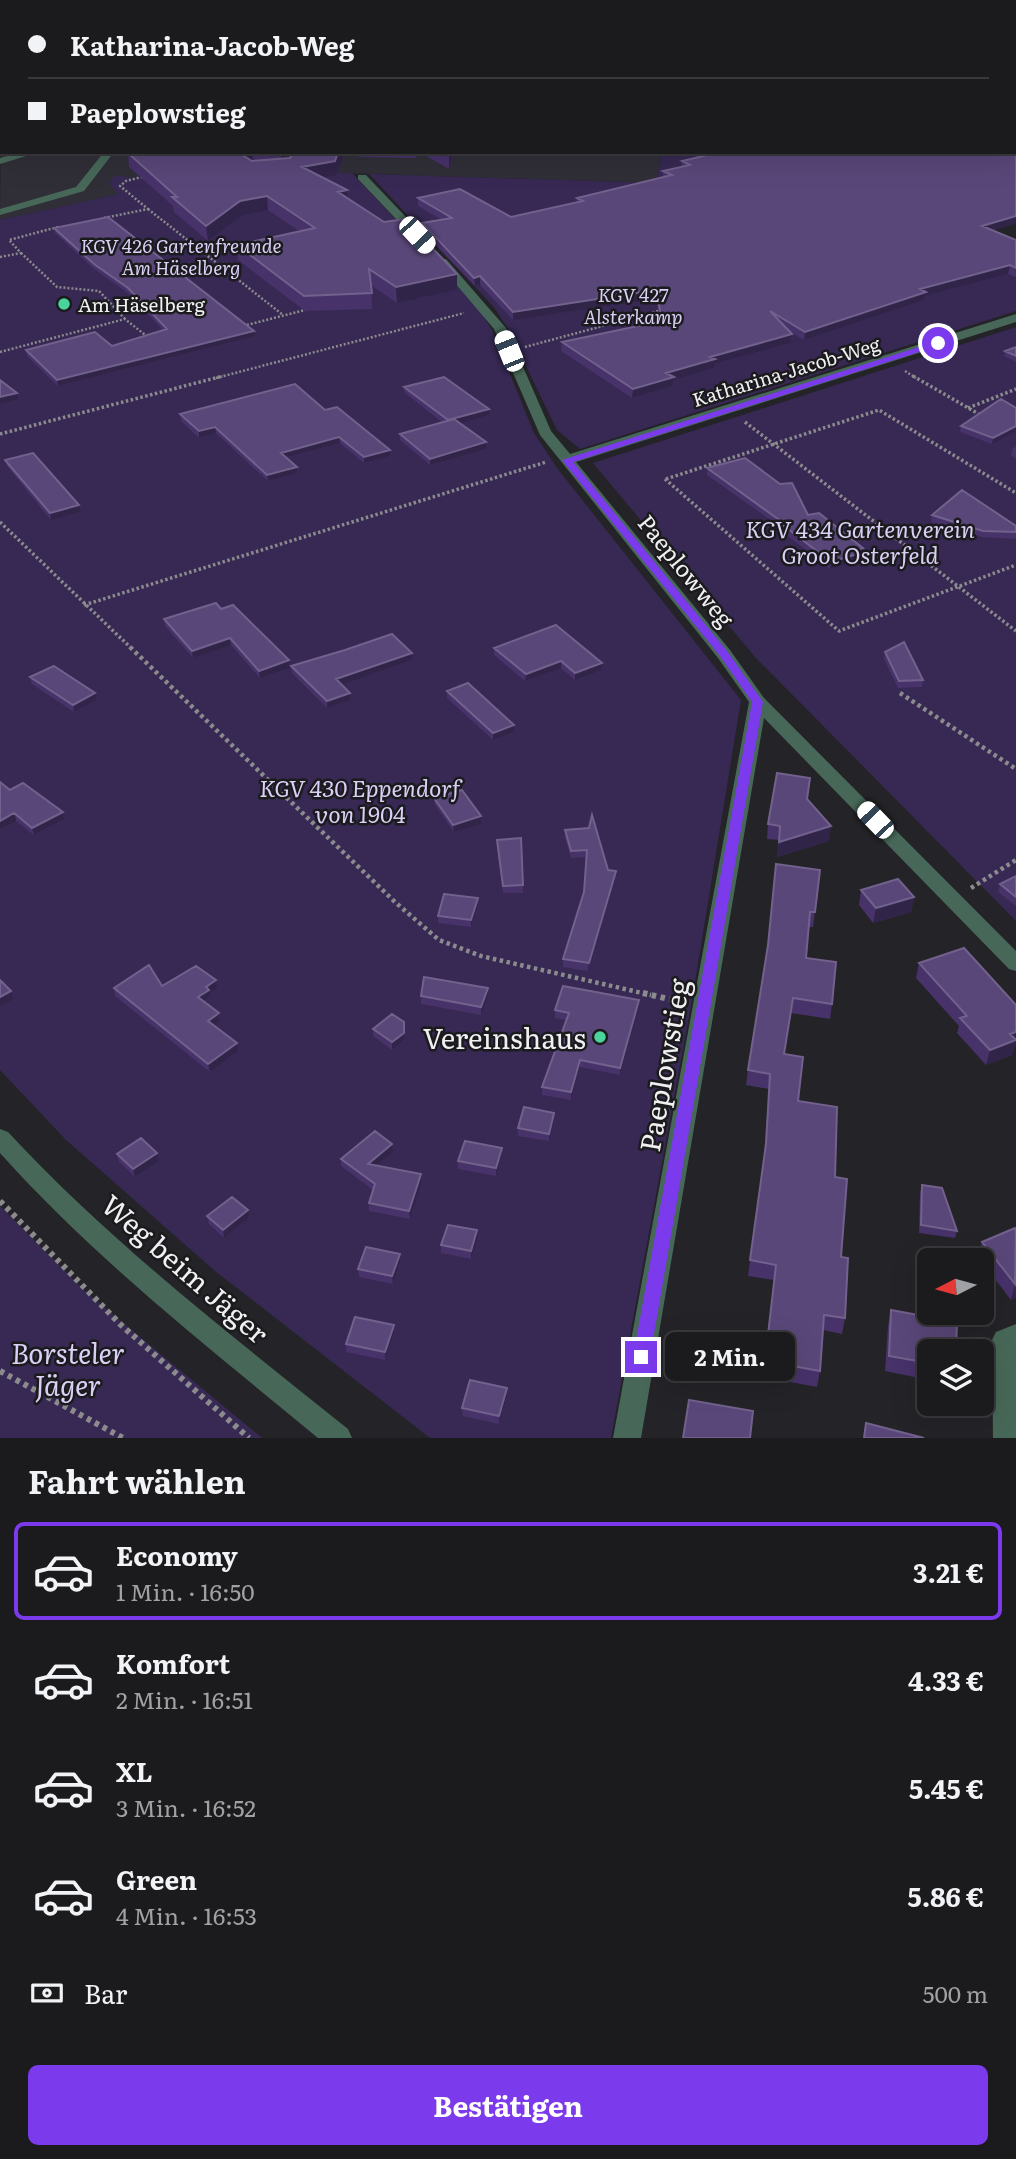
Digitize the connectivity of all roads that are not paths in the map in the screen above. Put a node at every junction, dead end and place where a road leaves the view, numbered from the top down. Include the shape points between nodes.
1 (26, 154) edge
2 (107, 154) edge
3 (0, 161) edge
4 (362, 177) dead end
5 (0, 212) edge
6 (426, 245) edge
7 (436, 255) edge
8 (1016, 318) edge
9 (565, 459) junction
10 (758, 702) junction
11 (1016, 964) edge
12 (0, 1139) edge
13 (1016, 1335) edge
14 (338, 1438) edge
15 (627, 1438) edge
16 (1007, 1438) edge

1 - 3 street
2 - 5 street via 80,189
4 - 6 street
7 - 9 street, Paeplowweg via 500,328 545,432
8 - 9 street, Katharina-Jacob-Weg
9 - 10 street, Paeplowweg
10 - 11 street, Paeplowweg
10 - 15 street, Paeplowstieg
12 - 14 street, Weg beim Jäger via 129,1265
13 - 16 street via 1004,1340

